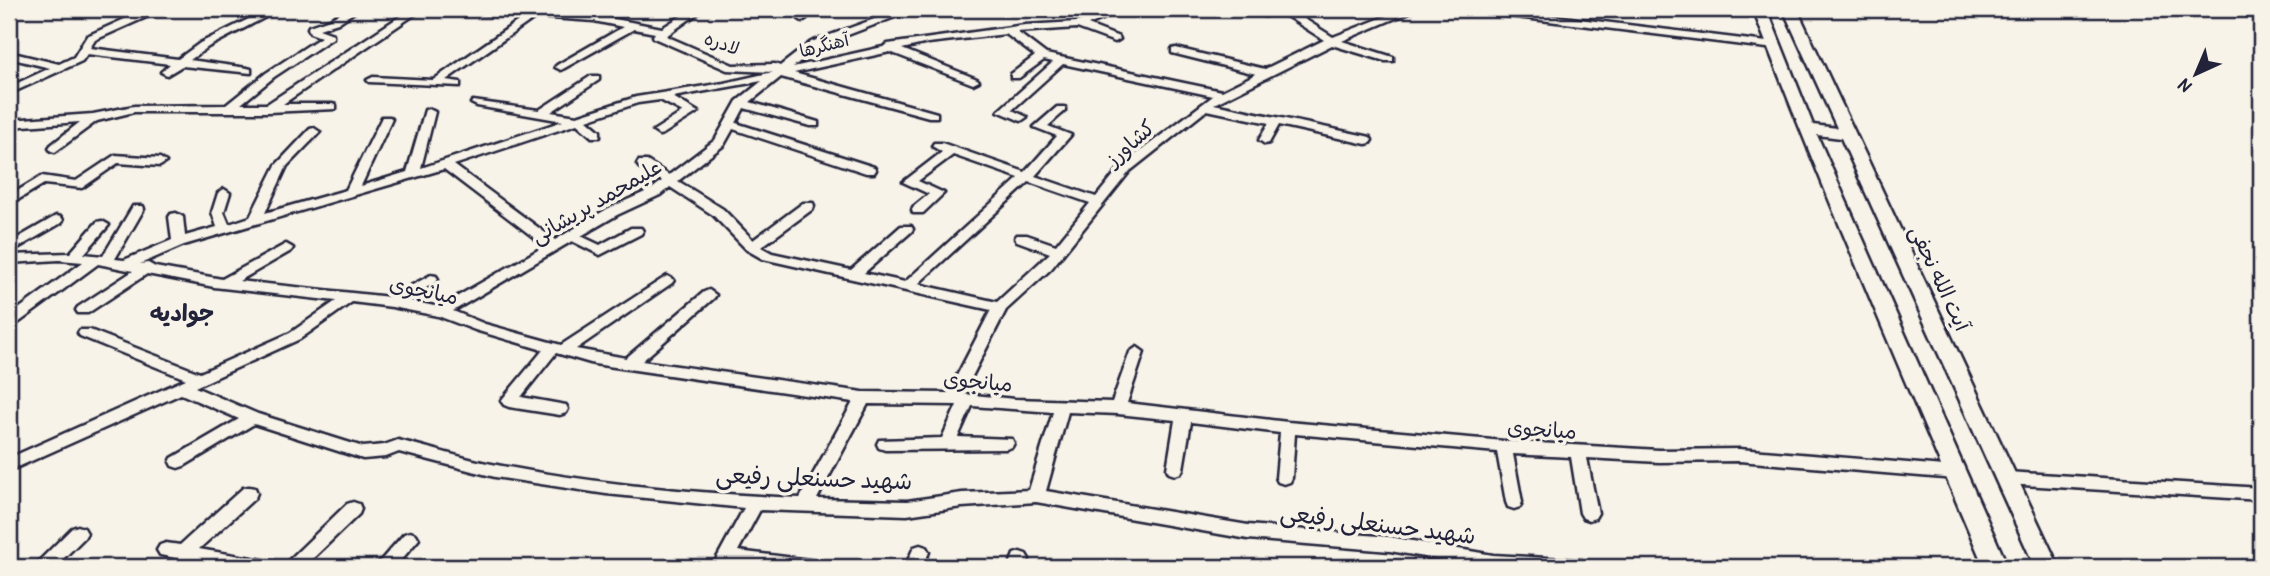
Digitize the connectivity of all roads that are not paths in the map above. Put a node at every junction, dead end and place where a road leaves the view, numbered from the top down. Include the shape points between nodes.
1 (132, 9) edge
2 (176, 9) edge
3 (276, 9) edge
4 (354, 9) edge
5 (418, 9) edge
6 (450, 9) edge
7 (577, 9) edge
8 (699, 9) edge
9 (790, 9) edge
10 (911, 9) edge
11 (1122, 9) edge
12 (1238, 9) edge
13 (1281, 9) edge
14 (1412, 9) edge
15 (1475, 9) edge
16 (1760, 9) edge
17 (1790, 9) edge
18 (153, 10) edge
19 (474, 10) edge
20 (533, 15) junction
21 (566, 17) junction
22 (802, 18) dead end
23 (1078, 25) junction
24 (632, 26) junction
25 (1009, 31) junction
26 (664, 32) junction
27 (1115, 39) dead end
28 (1332, 41) junction
29 (1775, 46) junction
30 (888, 47) junction
31 (83, 50) junction
32 (1176, 51) dead end
33 (9, 55) edge
34 (1042, 56) junction
35 (1389, 59) dead end
36 (181, 61) junction
37 (1060, 61) junction
38 (60, 67) junction
39 (561, 67) dead end
40 (247, 71) dead end
41 (167, 72) dead end
42 (780, 73) junction
43 (1266, 74) junction
44 (1016, 76) dead end
45 (595, 78) dead end
46 (373, 80) dead end
47 (973, 81) dead end
48 (435, 83) junction
49 (456, 84) dead end
50 (9, 91) edge
51 (1223, 95) junction
52 (662, 96) junction
53 (477, 103) dead end
54 (741, 103) junction
55 (1205, 106) junction
56 (332, 107) dead end
57 (228, 109) junction
58 (268, 109) junction
59 (1061, 109) dead end
60 (429, 112) dead end
61 (540, 114) junction
62 (933, 114) dead end
63 (1021, 117) dead end
64 (93, 118) junction
65 (386, 119) dead end
66 (580, 120) junction
67 (1276, 121) junction
68 (1806, 123) junction
69 (9, 124) edge
70 (729, 124) junction
71 (814, 124) dead end
72 (1844, 126) junction
73 (659, 131) dead end
74 (314, 132) dead end
75 (596, 134) dead end
76 (1265, 139) dead end
77 (1366, 140) dead end
78 (55, 148) dead end
79 (160, 162) dead end
80 (445, 164) junction
81 (643, 164) dead end
82 (870, 170) dead end
83 (413, 175) junction
84 (1025, 179) junction
85 (671, 181) junction
86 (224, 192) dead end
87 (351, 192) junction
88 (9, 201) edge
89 (1098, 202) junction
90 (808, 206) dead end
91 (138, 209) dead end
92 (918, 210) dead end
93 (176, 217) dead end
94 (56, 220) dead end
95 (255, 220) junction
96 (102, 225) dead end
97 (224, 229) junction
98 (906, 229) dead end
99 (636, 231) dead end
100 (572, 236) junction
101 (1023, 238) dead end
102 (179, 242) junction
103 (554, 246) junction
104 (752, 247) junction
105 (286, 248) dead end
106 (9, 249) edge
107 (1058, 251) junction
108 (74, 257) junction
109 (9, 259) edge
110 (102, 260) junction
111 (128, 264) junction
112 (148, 268) junction
113 (853, 275) junction
114 (431, 279) dead end
115 (667, 280) dead end
116 (224, 284) junction
117 (908, 286) junction
118 (709, 295) dead end
119 (346, 300) junction
120 (392, 302) junction
121 (1000, 307) junction
122 (83, 310) dead end
123 (441, 312) junction
124 (9, 323) edge
125 (85, 333) dead end
126 (557, 349) junction
127 (1138, 352) dead end
128 (629, 364) junction
129 (202, 379) junction
130 (182, 388) junction
131 (863, 398) junction
132 (960, 399) junction
133 (1062, 406) junction
134 (1118, 408) junction
135 (560, 409) dead end
136 (1184, 416) junction
137 (252, 418) junction
138 (1288, 428) junction
139 (948, 442) junction
140 (1006, 443) dead end
141 (885, 444) dead end
142 (1504, 447) junction
143 (1578, 452) junction
144 (178, 462) dead end
145 (9, 465) edge
146 (1175, 469) dead end
147 (1956, 472) junction
148 (1284, 478) dead end
149 (2007, 478) junction
150 (249, 493) dead end
151 (2261, 494) edge
152 (1036, 496) junction
153 (1514, 502) dead end
154 (755, 503) junction
155 (805, 505) junction
156 (353, 509) dead end
157 (1589, 513) dead end
158 (78, 533) dead end
159 (410, 538) dead end
160 (724, 562) edge
161 (44, 567) edge
162 (264, 567) edge
163 (293, 567) edge
164 (384, 567) edge
165 (810, 567) edge
166 (1582, 567) edge
167 (1996, 567) edge
168 (2047, 567) edge

1 - 18 street
2 - 18 street
3 - 36 street
4 - 57 street via 313,28 330,36
5 - 58 street
6 - 19 street, لادره
7 - 21 street
8 - 26 street, لادره
9 - 22 street
10 - 42 street, علیمحمد پریشانی via 815,44
11 - 23 street, آهنگرها
12 - 13 street via 1274,13
13 - 28 street
14 - 28 street, کشاورز
15 - 29 street
16 - 29 main road
17 - 72 main road, آیت الله نجفی
18 - 31 street via 91,38
19 - 20 street, لادره
20 - 21 street, لادره
20 - 48 street
21 - 24 street, لادره
23 - 25 street, آهنگرها
23 - 27 street
24 - 26 street, لادره
24 - 39 street
25 - 30 street, آهنگرها
25 - 34 street
26 - 42 street, لادره via 658,36 731,68 775,67
28 - 35 street
28 - 43 street, کشاورز
29 - 68 main road
30 - 42 street, آهنگرها
30 - 47 street
31 - 36 street
31 - 38 street via 78,59
32 - 43 street
33 - 38 street
34 - 37 street
34 - 44 street
36 - 40 street
36 - 41 street
37 - 51 street
37 - 63 street via 1004,111
38 - 50 street
42 - 52 street, آهنگرها
42 - 54 street, علیمحمد پریشانی
42 - 62 street
43 - 51 street, کشاورز
45 - 61 street
46 - 48 street
48 - 49 street
51 - 55 street, کشاورز
52 - 66 street, آهنگرها
52 - 73 street via 692,112
53 - 61 street
54 - 70 street, علیمحمد پریشانی
54 - 71 street
55 - 67 street
55 - 89 street, کشاورز via 1126,169
56 - 58 street
57 - 58 street
57 - 64 street via 134,109
59 - 84 street via 1041,127 1065,135
60 - 83 street
61 - 66 street
64 - 69 street
64 - 78 street
65 - 87 street
66 - 75 street
66 - 80 street, آهنگرها
67 - 76 street
67 - 77 street
68 - 72 main road
68 - 147 main road via 1827,181
70 - 82 street
70 - 85 street, علیمحمد پریشانی via 720,142
72 - 149 main road, آیت الله نجفی
74 - 95 street via 282,165
79 - 88 street via 114,159 78,185 42,180
80 - 83 street, آهنگرها
80 - 103 street
81 - 85 street
83 - 87 street, آهنگرها
84 - 89 street
84 - 92 street via 945,148 909,182 938,193
84 - 117 street
85 - 100 street, علیمحمد پریشانی
85 - 104 street via 718,212
86 - 97 street via 218,212
87 - 95 street, آهنگرها
89 - 107 street, کشاورز
90 - 104 street
91 - 110 street
93 - 102 street
94 - 106 street
95 - 97 street, آهنگرها
96 - 108 street
97 - 102 street, آهنگرها
98 - 113 street
99 - 100 street via 600,251
100 - 103 street, علیمحمد پریشانی
101 - 107 street
102 - 111 street, آهنگرها
103 - 123 street, علیمحمد پریشانی
104 - 113 street via 768,256
105 - 116 street
107 - 121 street, کشاورز
108 - 109 street, میانجوی
108 - 110 street, میانجوی
110 - 111 street, میانجوی
110 - 124 street
111 - 112 street, میانجوی
112 - 116 street, میانجوی
112 - 122 street
113 - 117 street
114 - 120 street
115 - 126 street
116 - 119 street, میانجوی
117 - 121 street
118 - 128 street
119 - 120 street, میانجوی
119 - 129 street via 295,336
120 - 123 street, میانجوی
121 - 132 street, کشاورز
123 - 126 street, میانجوی
125 - 129 street
126 - 128 street, میانجوی
126 - 135 street via 509,401
127 - 134 street
128 - 131 street, میانجوی
129 - 130 street
130 - 137 street, شهید حسنعلی رفیعی
130 - 145 street
131 - 132 street, میانجوی
131 - 155 street
132 - 133 street, میانجوی
132 - 139 street, کشاورز
133 - 134 street, میانجوی
133 - 152 street
134 - 136 street, میانجوی
136 - 138 street, میانجوی
136 - 146 street
137 - 144 street
137 - 154 street, شهید حسنعلی رفیعی via 363,453 398,446 558,483
138 - 142 street, میانجوی
138 - 148 street
139 - 140 street
139 - 141 street
142 - 143 street, میانجوی
142 - 153 street
143 - 147 street, میانجوی via 1739,456
143 - 157 street
147 - 167 main road
149 - 151 street
149 - 168 main road, آیت الله نجفی
150 - 162 street via 175,551
152 - 155 street, شهید حسنعلی رفیعی via 907,508
152 - 166 street, شهید حسنعلی رفیعی via 1248,532 1390,544 1493,562
154 - 155 street, شهید حسنعلی رفیعی
154 - 160 street
156 - 163 street
158 - 161 street
159 - 164 street
160 - 165 street

